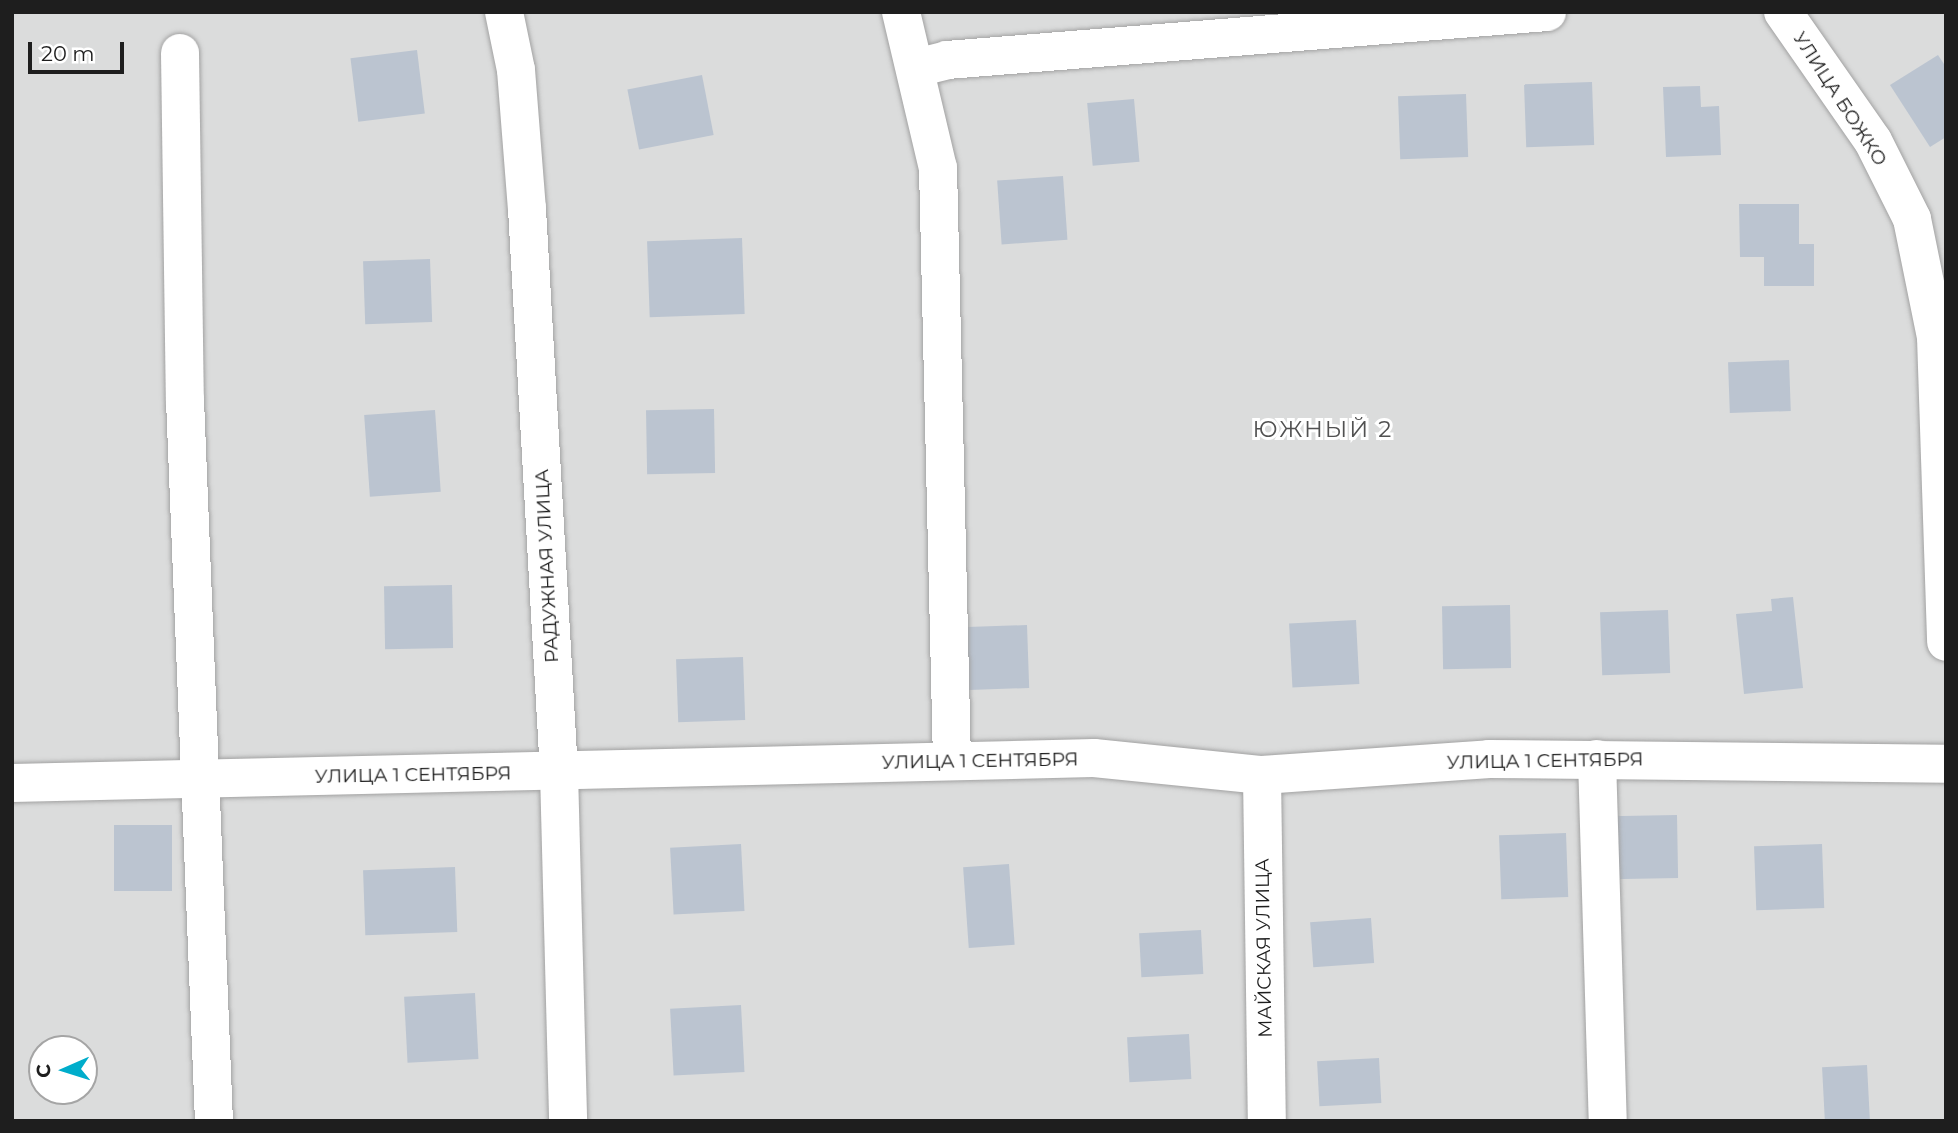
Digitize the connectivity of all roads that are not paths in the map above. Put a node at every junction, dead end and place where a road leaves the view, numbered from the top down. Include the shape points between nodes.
1 (504, 12) edge
2 (901, 12) edge
3 (1548, 12) edge
4 (1783, 12) edge
5 (1392, 19) edge
6 (180, 53) dead end
7 (916, 68) junction
8 (1946, 642) edge
9 (1597, 759) junction
10 (952, 761) junction
11 (1946, 764) edge
12 (559, 772) junction
13 (1262, 775) junction
14 (202, 779) junction
15 (12, 783) edge
16 (214, 1121) edge
17 (568, 1121) edge
18 (1267, 1121) edge
19 (1608, 1121) edge

1 - 12 street, РАДУЖНАЯ УЛИЦА via 516,70 527,209
2 - 7 street
3 - 5 street
4 - 8 street, УЛИЦА БОЖКО via 1873,141 1912,219 1936,337
5 - 7 street via 947,60
6 - 14 street via 185,400
7 - 10 street via 938,168
9 - 11 street, УЛИЦА 1 СЕНТЯБРЯ
9 - 13 street, УЛИЦА 1 СЕНТЯБРЯ via 1489,759
9 - 19 street
10 - 12 street, УЛИЦА 1 СЕНТЯБРЯ
10 - 13 street, УЛИЦА 1 СЕНТЯБРЯ via 1094,758
12 - 14 street, УЛИЦА 1 СЕНТЯБРЯ
12 - 17 street, РАДУЖНАЯ УЛИЦА
13 - 18 street, МАЙСКАЯ УЛИЦА
14 - 15 street, УЛИЦА 1 СЕНТЯБРЯ
14 - 16 street

